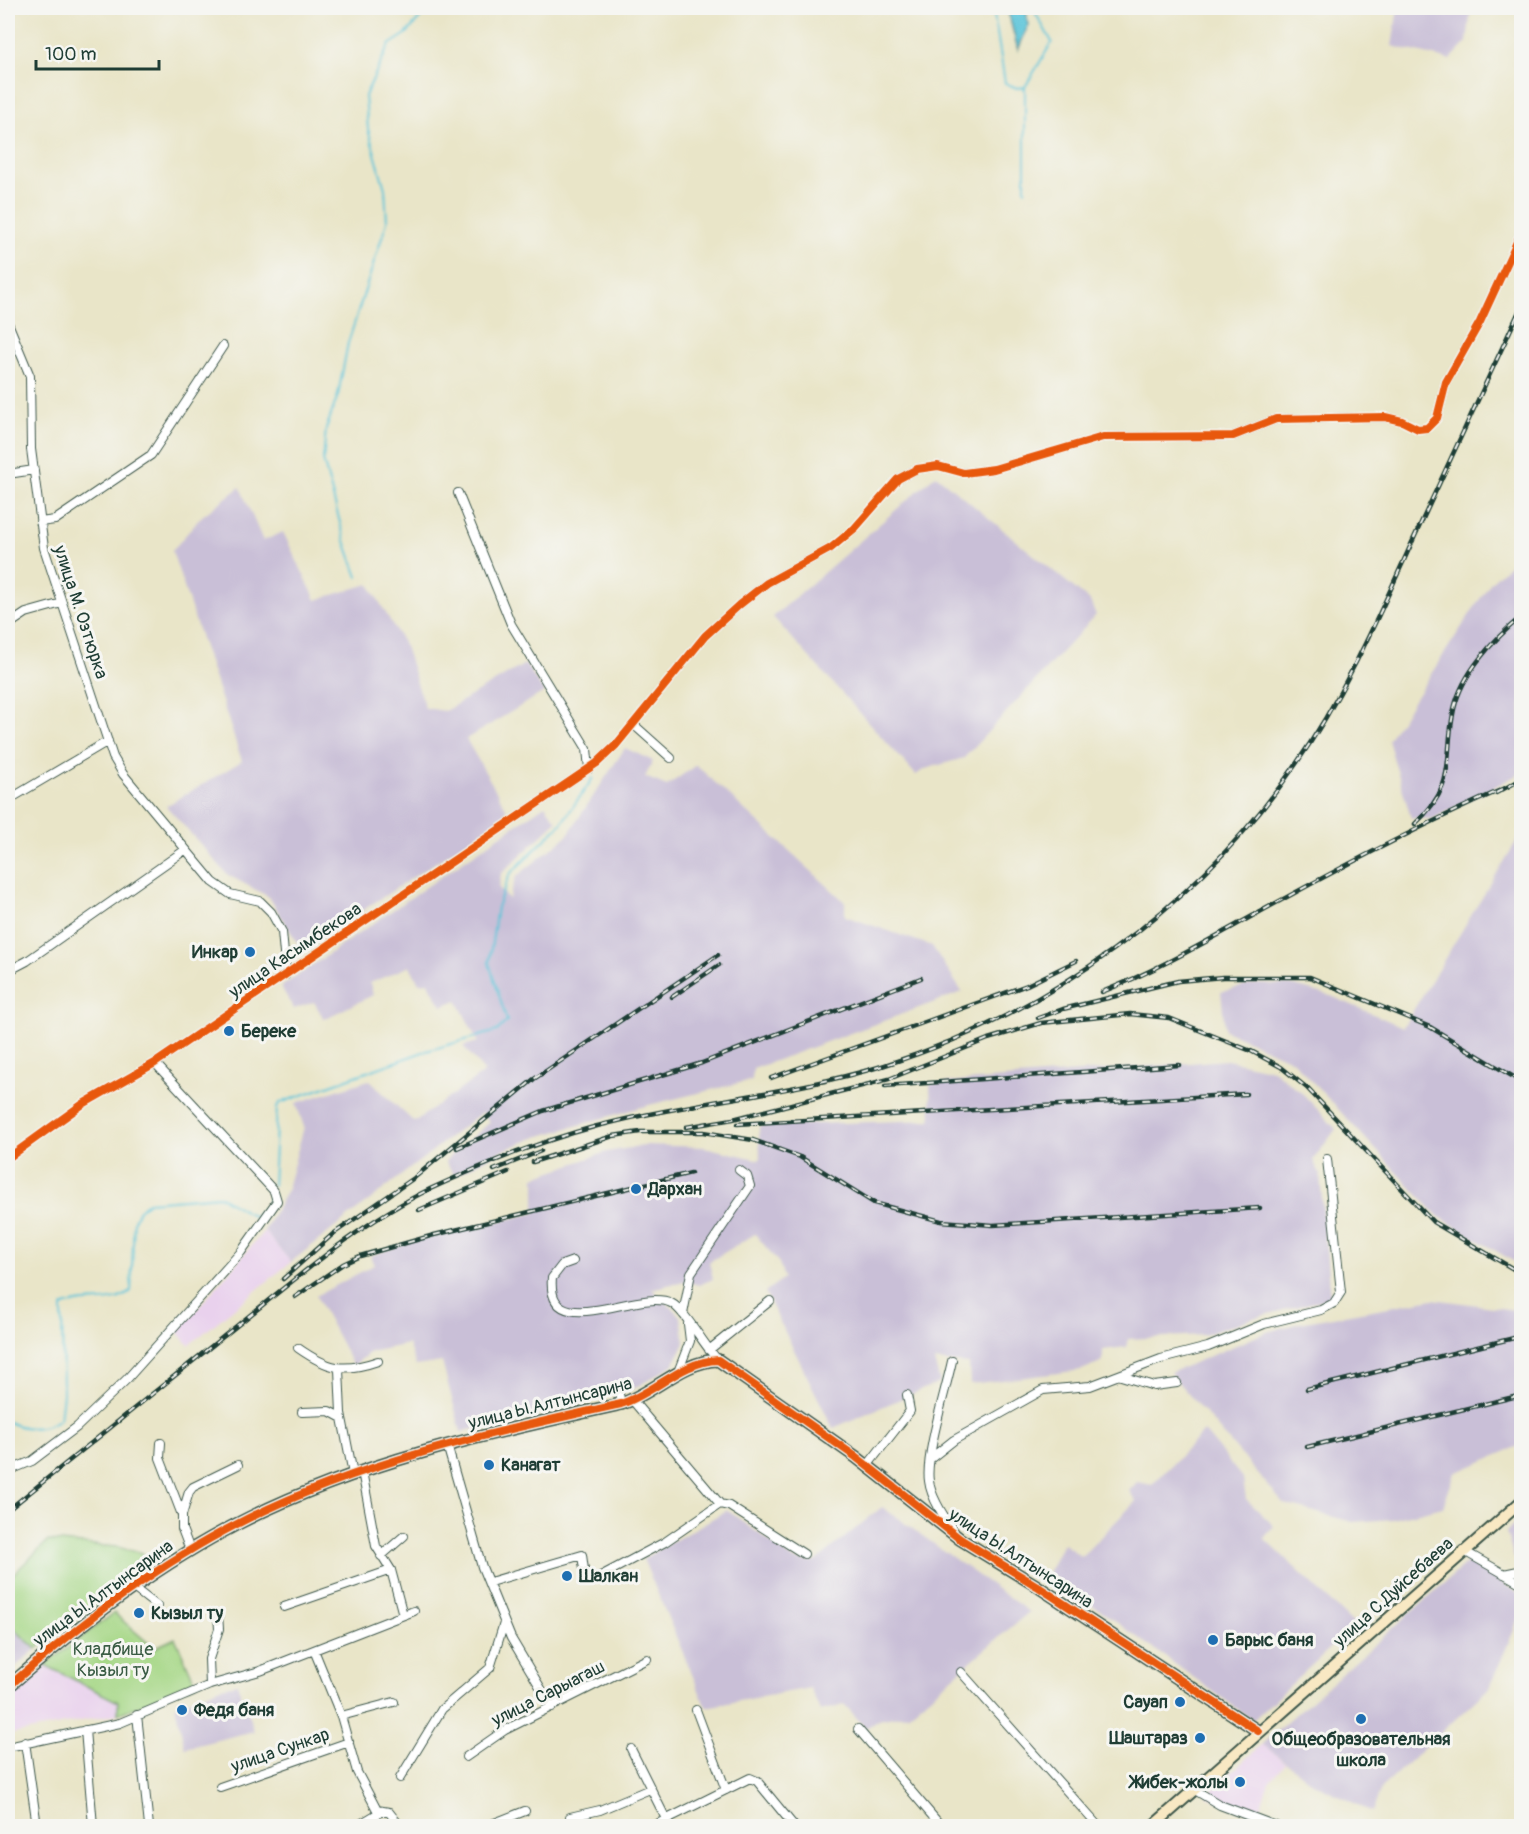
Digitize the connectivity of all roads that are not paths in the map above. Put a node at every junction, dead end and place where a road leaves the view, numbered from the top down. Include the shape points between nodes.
1 (1521, 231) edge
2 (8, 323) edge
3 (10, 336) edge
4 (223, 346) dead end
5 (34, 470) junction
6 (8, 474) edge
7 (458, 493) dead end
8 (40, 522) junction
9 (62, 603) junction
10 (8, 625) edge
11 (633, 724) junction
12 (108, 741) junction
13 (672, 758) dead end
14 (589, 769) junction
15 (8, 800) edge
16 (185, 850) junction
17 (8, 971) edge
18 (286, 975) junction
19 (155, 1063) junction
20 (8, 1158) edge
21 (1327, 1159) dead end
22 (739, 1170) dead end
23 (573, 1261) dead end
24 (770, 1300) dead end
25 (683, 1314) junction
26 (688, 1323) junction
27 (298, 1348) dead end
28 (709, 1350) junction
29 (718, 1360) junction
30 (378, 1361) dead end
31 (952, 1361) dead end
32 (339, 1369) junction
33 (677, 1374) junction
34 (1121, 1376) junction
35 (1177, 1383) dead end
36 (618, 1389) dead end
37 (907, 1395) dead end
38 (633, 1401) junction
39 (621, 1404) junction
40 (302, 1412) dead end
41 (342, 1418) junction
42 (161, 1443) dead end
43 (447, 1444) junction
44 (930, 1459) junction
45 (238, 1465) dead end
46 (867, 1466) junction
47 (8, 1471) edge
48 (358, 1473) junction
49 (1521, 1501) edge
50 (720, 1504) junction
51 (183, 1515) junction
52 (404, 1536) dead end
53 (960, 1539) junction
54 (190, 1550) junction
55 (1464, 1551) junction
56 (804, 1554) dead end
57 (381, 1556) junction
58 (391, 1570) junction
59 (1518, 1571) dead end
60 (1504, 1574) junction
61 (490, 1582) junction
62 (1521, 1584) edge
63 (135, 1589) junction
64 (157, 1606) dead end
65 (284, 1608) dead end
66 (414, 1611) dead end
67 (218, 1614) dead end
68 (403, 1615) junction
69 (504, 1623) junction
70 (314, 1650) junction
71 (647, 1659) dead end
72 (961, 1672) dead end
73 (210, 1685) junction
74 (8, 1687) edge
75 (394, 1702) dead end
76 (552, 1707) junction
77 (696, 1710) dead end
78 (137, 1715) junction
79 (341, 1716) junction
80 (858, 1729) dead end
81 (85, 1730) junction
82 (1258, 1731) junction
83 (25, 1742) junction
84 (349, 1742) junction
85 (8, 1747) edge
86 (631, 1749) dead end
87 (466, 1757) dead end
88 (400, 1778) dead end
89 (220, 1787) dead end
90 (650, 1789) junction
91 (726, 1790) junction
92 (1195, 1790) junction
93 (382, 1811) junction
94 (525, 1811) dead end
95 (570, 1817) dead end
96 (666, 1819) junction
97 (653, 1826) edge
98 (38, 1827) edge
99 (93, 1827) edge
100 (149, 1827) edge
101 (357, 1827) edge
102 (400, 1827) edge
103 (487, 1827) edge
104 (794, 1827) edge
105 (941, 1827) edge
106 (1098, 1827) edge
107 (1153, 1827) edge
108 (1276, 1827) edge

1 - 11 street, улица Касымбекова via 1480,322 1446,382 1437,418 1427,428 1418,429 1385,417 1276,419 1233,436 1103,437 994,469 964,473 938,466 917,469 898,479 855,528 831,548 767,583 739,605 705,636
2 - 3 street, улица М. Озтюрка
3 - 5 street, улица М. Озтюрка via 30,376
4 - 8 street via 151,455 55,520
5 - 6 street
5 - 8 street, улица М. Озтюрка
7 - 14 street via 511,624 587,749
8 - 9 street, улица М. Озтюрка
9 - 10 street via 26,613
9 - 12 street, улица М. Озтюрка
11 - 13 street
11 - 14 street, улица Касымбекова
12 - 15 street
12 - 16 street, улица М. Озтюрка via 123,774
14 - 18 street, улица Касымбекова
16 - 17 street
16 - 18 street, улица М. Озтюрка via 213,882 230,894 260,902 271,912 282,932
18 - 19 street, улица Касымбекова
19 - 20 street, улица Касымбекова via 83,1104
19 - 47 street via 274,1191 277,1201 241,1252 127,1379 32,1461
21 - 34 street via 1341,1292 1334,1303 1264,1324 1208,1347 1161,1359
22 - 25 street via 747,1176 750,1186 691,1273
23 - 25 street via 562,1265 552,1278 555,1297 564,1309 596,1310 658,1300 672,1304
24 - 28 street
25 - 26 street
26 - 28 street
26 - 33 street via 690,1341
27 - 32 street
28 - 29 street
29 - 33 street, улица Ы.Алтынсарина via 699,1363
29 - 46 street, улица Ы.Алтынсарина
30 - 32 street
31 - 44 street
32 - 41 street
33 - 38 street, улица Ы.Алтынсарина
34 - 35 street via 1154,1386
34 - 44 street via 1090,1386 1043,1390 954,1440
36 - 39 street
37 - 46 street via 910,1411
38 - 39 street, улица Ы.Алтынсарина
38 - 50 street
39 - 43 street, улица Ы.Алтынсарина
40 - 41 street via 329,1411
41 - 48 street
42 - 51 street, улица Ы.Алтынсарина via 160,1458
43 - 48 street, улица Ы.Алтынсарина
43 - 61 street via 482,1567
44 - 53 street via 929,1481 935,1499
45 - 51 street, улица Ы.Алтынсарина via 193,1487
46 - 53 street, улица Ы.Алтынсарина
48 - 54 street, улица Ы.Алтынсарина via 272,1507
48 - 57 street
49 - 55 street, улица С.Дуйсебаева
50 - 56 street
50 - 61 street via 665,1542 595,1579 589,1581 585,1577 582,1555
51 - 54 street, улица Ы.Алтынсарина via 182,1529
52 - 57 street
53 - 82 street, улица Ы.Алтынсарина
54 - 63 street, улица Ы.Алтынсарина
55 - 60 street
55 - 82 street, улица С.Дуйсебаева via 1379,1633
57 - 58 street
58 - 65 street
58 - 68 street
59 - 60 street
60 - 62 street
61 - 69 street
63 - 64 street
63 - 74 street, улица Ы.Алтынсарина
66 - 68 street
67 - 73 street via 219,1629 209,1659
68 - 70 street
69 - 76 street
69 - 88 street via 490,1668 442,1709
70 - 73 street
70 - 79 street
71 - 76 street, улица Сарыагаш
72 - 106 street
73 - 78 street
75 - 79 street
76 - 87 street, улица Сарыагаш via 506,1730
77 - 91 street
78 - 81 street
78 - 100 street
79 - 84 street
80 - 105 street
81 - 83 street
81 - 99 street
82 - 92 street, улица С.Дуйсебаева
83 - 85 street
83 - 98 street
84 - 89 street, улица Сункар
84 - 93 street via 365,1791 377,1810
86 - 90 street
90 - 95 street via 600,1810
90 - 96 street
91 - 96 street
91 - 104 street via 750,1778 757,1781
92 - 107 street, улица С.Дуйсебаева
92 - 108 street via 1220,1805
93 - 101 street
93 - 102 street via 389,1812
94 - 103 street
96 - 97 street

